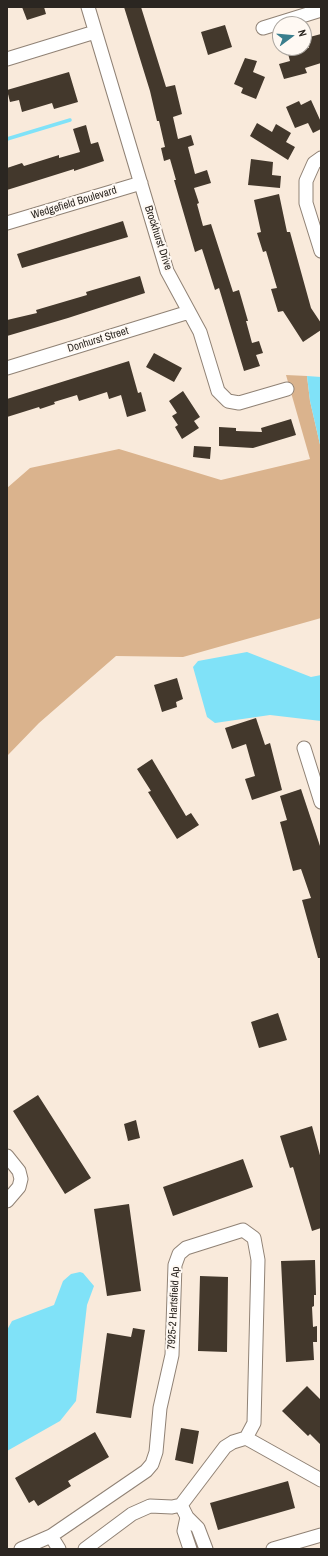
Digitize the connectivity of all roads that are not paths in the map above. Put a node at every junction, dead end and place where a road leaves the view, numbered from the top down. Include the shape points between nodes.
1 (88, 7) edge
2 (321, 10) edge
3 (263, 28) dead end
4 (95, 32) junction
5 (7, 59) edge
6 (321, 158) edge
7 (141, 183) junction
8 (7, 223) edge
9 (321, 251) edge
10 (189, 312) junction
11 (7, 368) edge
12 (287, 389) dead end
13 (304, 748) dead end
14 (321, 802) edge
15 (7, 1156) edge
16 (7, 1201) edge
17 (246, 1438) junction
18 (321, 1480) edge
19 (184, 1511) junction
20 (321, 1535) edge
21 (52, 1536) junction
22 (21, 1549) edge
23 (59, 1549) edge
24 (85, 1549) edge
25 (190, 1549) edge
26 (206, 1549) edge
27 (273, 1549) edge

1 - 4 street, Brockhurst Drive
2 - 3 street
4 - 5 street
4 - 7 street, Brockhurst Drive
6 - 9 street via 314,163 306,182 306,203
7 - 8 street, Wedgefield Boulevard
7 - 10 street, Brockhurst Drive via 167,271
10 - 11 street, Donhurst Street
10 - 12 street, Brockhurst Drive via 200,332 218,391 228,401 239,403
13 - 14 street
15 - 16 street via 19,1171 21,1179 19,1187
17 - 18 street
17 - 19 street via 226,1447
17 - 21 street, 7925-2 Hartsfield Ap via 254,1423 258,1260 254,1238 243,1230 186,1248 179,1254 175,1265 172,1355 160,1408 156,1452 152,1464 146,1472
19 - 24 street via 172,1507 150,1506 138,1511
19 - 25 street via 184,1531
19 - 26 street via 198,1528
20 - 27 street
21 - 22 street, 7925-2 Hartsfield Ap
21 - 23 street

